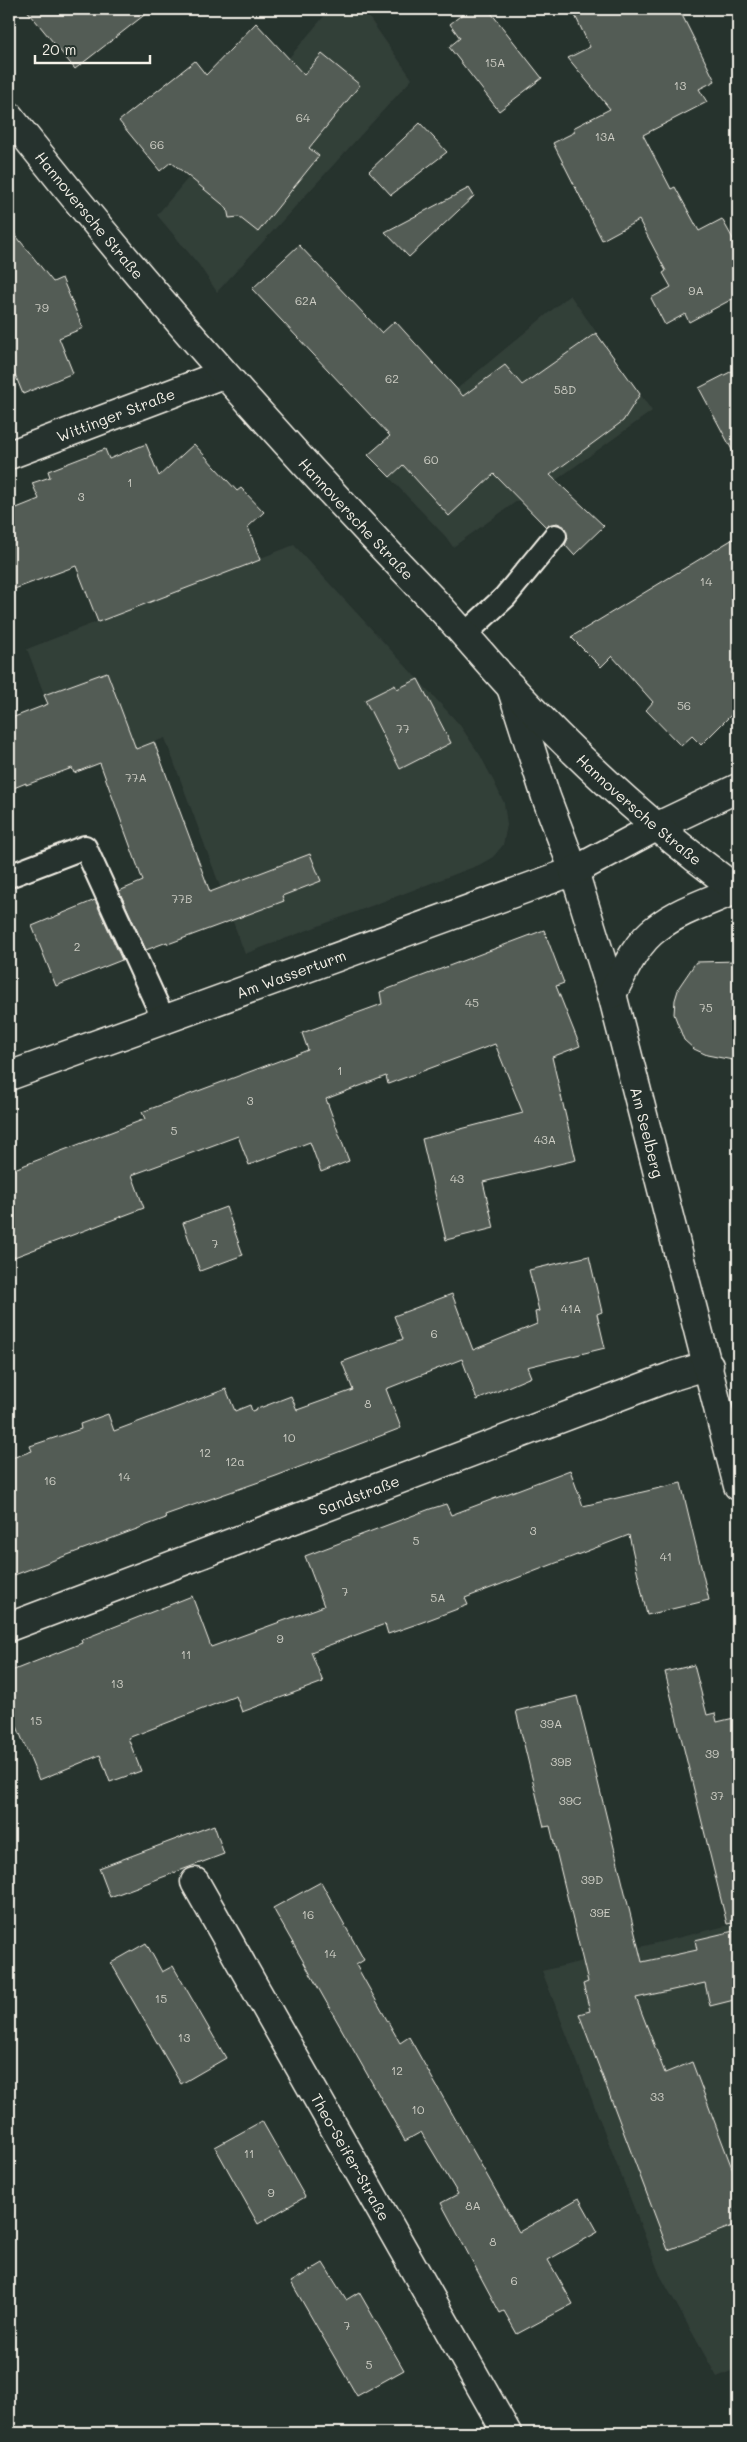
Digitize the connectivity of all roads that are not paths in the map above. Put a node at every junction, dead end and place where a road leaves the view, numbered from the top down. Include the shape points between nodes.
1 (9, 116) edge
2 (223, 374) junction
3 (9, 455) edge
4 (555, 536) dead end
5 (465, 634) junction
6 (511, 687) junction
7 (736, 789) edge
8 (656, 827) junction
9 (574, 870) junction
10 (9, 876) edge
11 (738, 890) edge
12 (612, 994) junction
13 (164, 1020) junction
14 (9, 1076) edge
15 (709, 1365) junction
16 (738, 1486) edge
17 (9, 1627) edge
18 (195, 1882) dead end
19 (507, 2433) edge

1 - 2 street, Hannoversche Straße
2 - 3 street, Wittinger Straße
2 - 5 street, Hannoversche Straße
4 - 5 lane via 505,597
5 - 6 street, Hannoversche Straße
6 - 8 street, Hannoversche Straße
6 - 9 street, Am Seelberg via 546,797
7 - 8 street
8 - 9 street
8 - 11 street, Hannoversche Straße
9 - 12 street, Am Seelberg
9 - 13 street, Am Wasserturm
10 - 13 lane via 85,847
11 - 12 street via 672,918 656,929 630,959
12 - 15 street, Am Seelberg
13 - 14 street, Am Wasserturm
15 - 16 street, Am Seelberg
15 - 17 street, Sandstraße
18 - 19 street, Theo-Seifer-Straße

